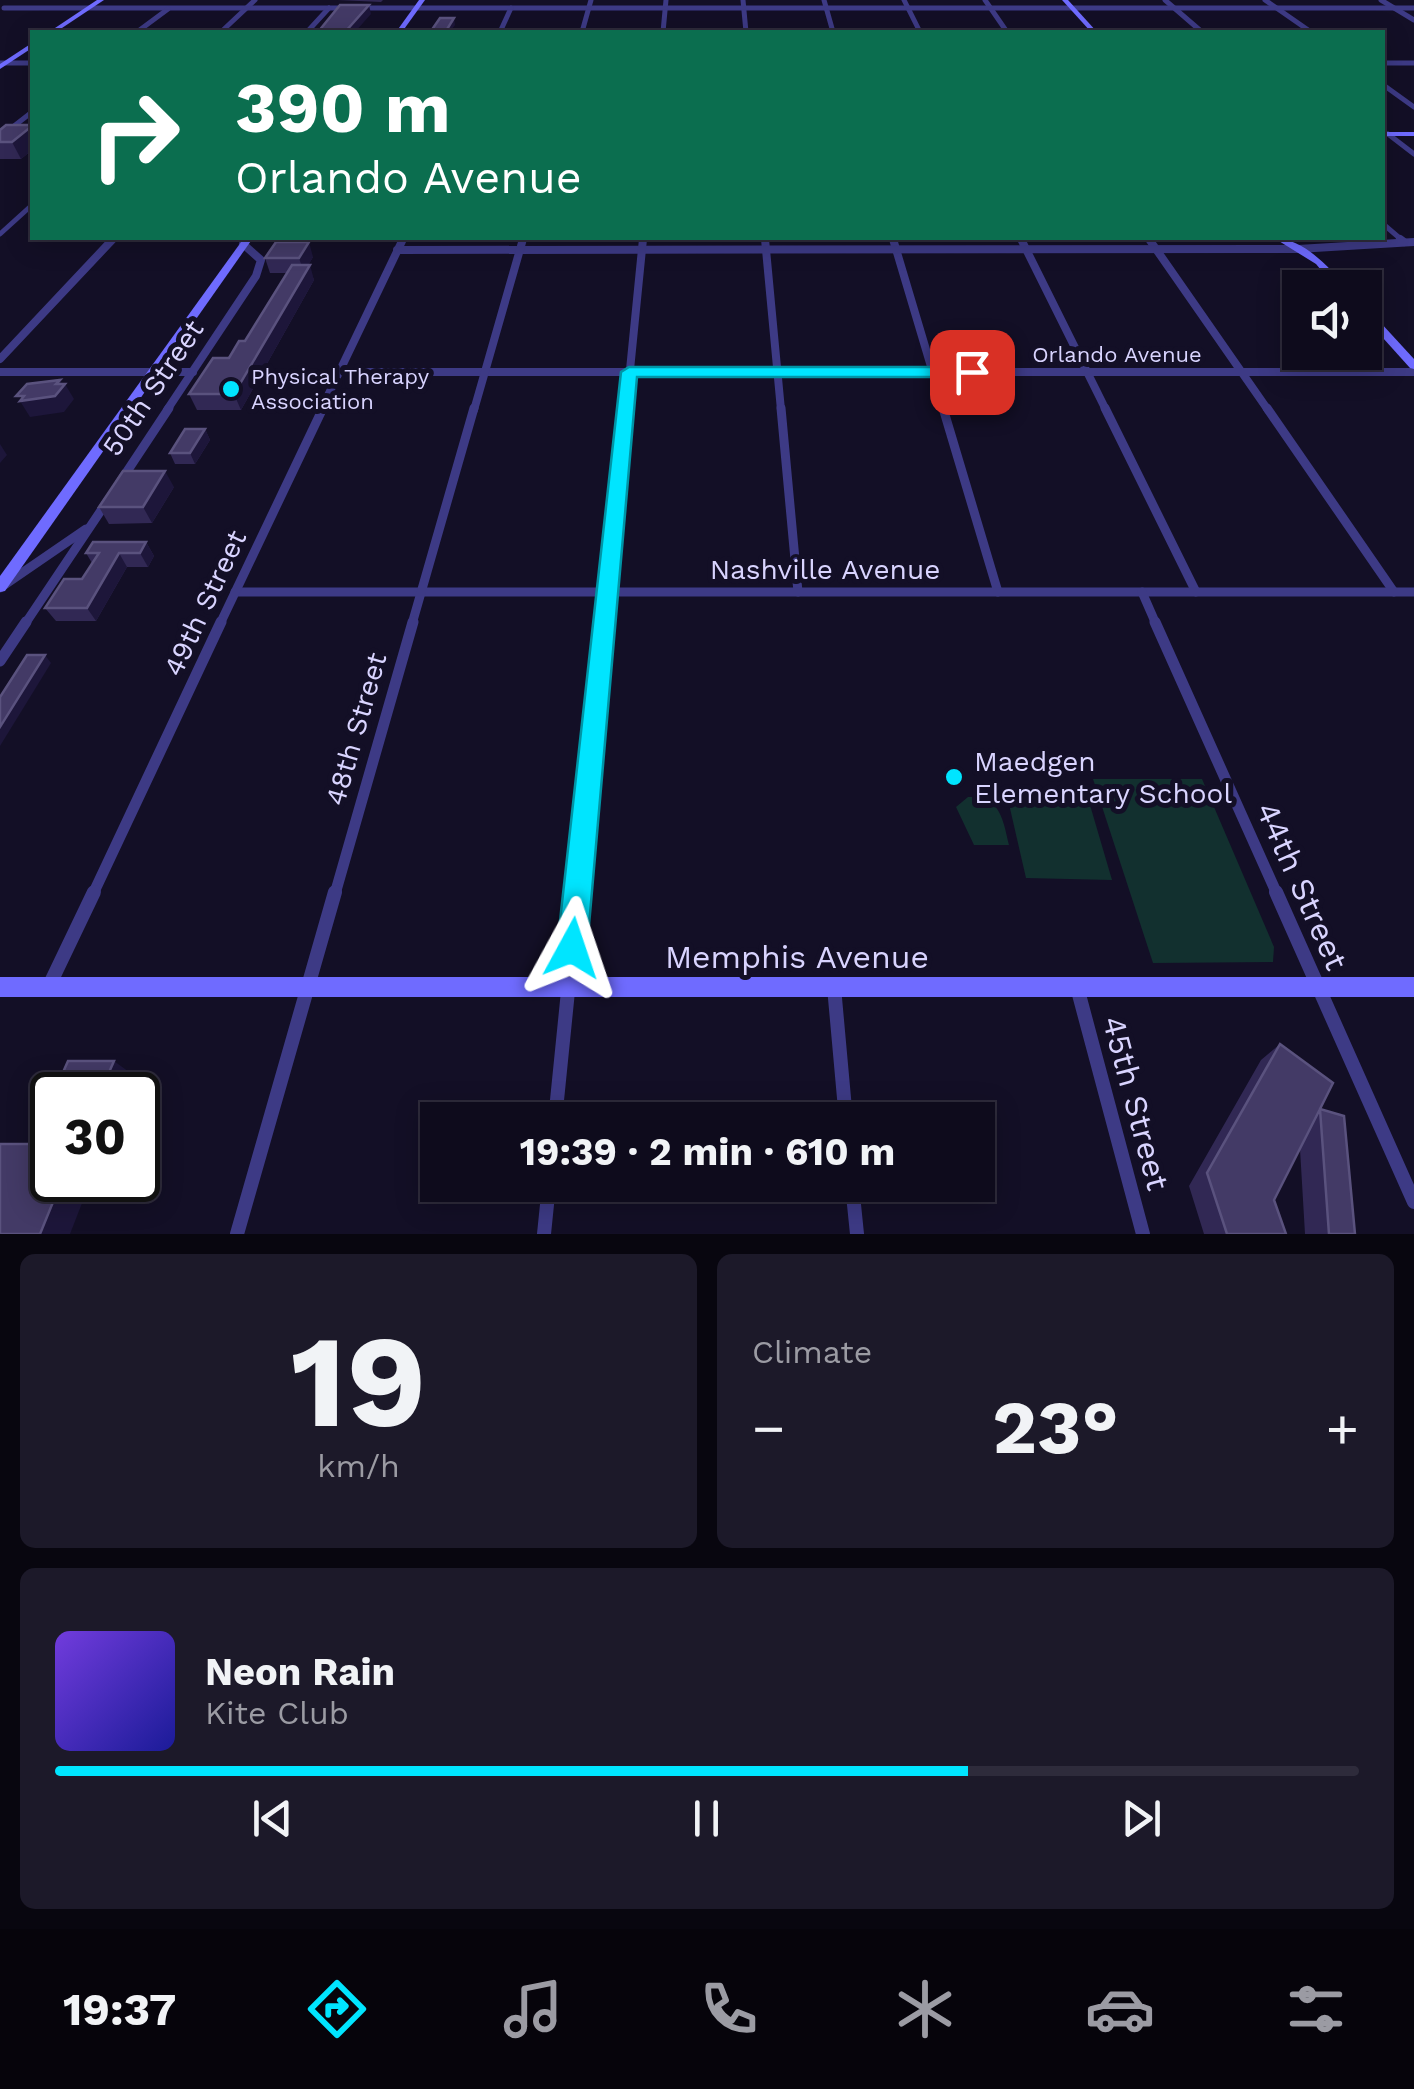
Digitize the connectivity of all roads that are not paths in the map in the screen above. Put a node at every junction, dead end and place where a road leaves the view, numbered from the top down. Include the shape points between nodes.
1 (21, 0) edge
2 (101, 0) edge
3 (255, 0) edge
4 (422, 0) edge
5 (440, 0) edge
6 (591, 0) edge
7 (666, 0) edge
8 (743, 0) edge
9 (824, 0) edge
10 (904, 0) edge
11 (985, 0) edge
12 (1065, 0) edge
13 (1165, 0) edge
14 (1266, 0) edge
15 (1381, 0) edge
16 (498, 2) edge
17 (556, 3) dead end
18 (473, 6) junction
19 (526, 6) junction
20 (89, 8) junction
21 (169, 8) junction
22 (248, 8) junction
23 (329, 8) junction
24 (417, 8) junction
25 (512, 8) junction
26 (588, 8) junction
27 (666, 8) junction
28 (744, 8) junction
29 (826, 8) junction
30 (908, 8) junction
31 (990, 8) junction
32 (1072, 8) junction
33 (1174, 8) junction
34 (1276, 8) junction
35 (1394, 8) junction
36 (1414, 8) edge
37 (2, 10) edge
38 (1414, 20) edge
39 (55, 30) edge
40 (140, 30) edge
41 (224, 30) edge
42 (309, 30) edge
43 (401, 30) edge
44 (501, 30) edge
45 (582, 30) edge
46 (663, 30) edge
47 (746, 30) edge
48 (832, 30) edge
49 (919, 30) edge
50 (1006, 30) edge
51 (1092, 30) edge
52 (1200, 30) edge
53 (1308, 30) edge
54 (30, 46) edge
55 (1385, 62) edge
56 (1414, 62) edge
57 (30, 63) edge
58 (2, 64) edge
59 (1385, 86) edge
60 (1414, 107) edge
61 (30, 113) edge
62 (18, 134) edge
63 (1385, 134) edge
64 (1414, 134) edge
65 (1, 135) edge
66 (1414, 154) edge
67 (30, 207) edge
68 (1385, 226) edge
69 (0, 234) edge
70 (112, 240) edge
71 (402, 240) edge
72 (765, 240) edge
73 (894, 240) edge
74 (1022, 240) edge
75 (1150, 240) edge
76 (1282, 240) edge
77 (246, 241) edge
78 (1404, 242) junction
79 (1414, 242) edge
80 (521, 244) edge
81 (642, 244) edge
82 (766, 249) junction
83 (1298, 249) junction
84 (397, 250) junction
85 (897, 250) junction
86 (1027, 250) junction
87 (1157, 250) junction
88 (1326, 270) edge
89 (1382, 332) edge
90 (0, 359) edge
91 (1414, 369) edge
92 (0, 372) edge
93 (152, 372) junction
94 (193, 372) junction
95 (339, 372) junction
96 (484, 372) junction
97 (629, 372) junction
98 (778, 372) junction
99 (933, 372) junction
100 (1088, 372) junction
101 (1242, 372) junction
102 (91, 526) junction
103 (0, 587) edge
104 (235, 592) junction
105 (421, 592) junction
106 (608, 592) junction
107 (798, 592) junction
108 (998, 592) junction
109 (1142, 592) junction
110 (1196, 592) junction
111 (1394, 592) junction
112 (1414, 592) edge
113 (0, 661) edge
114 (0, 987) edge
115 (48, 987) junction
116 (308, 987) junction
117 (568, 987) junction
118 (834, 987) junction
119 (1077, 987) junction
120 (1316, 987) junction
121 (1414, 987) edge
122 (557, 1102) edge
123 (844, 1102) edge
124 (547, 1202) edge
125 (853, 1202) edge
126 (1414, 1202) edge
127 (237, 1234) edge
128 (544, 1234) edge
129 (856, 1234) edge
130 (1143, 1234) edge

1 - 37 street
2 - 20 street
3 - 22 street
4 - 24 street
5 - 18 street
6 - 26 street
7 - 27 street
8 - 28 street
9 - 29 street
10 - 30 street
11 - 31 street
12 - 32 street
13 - 33 street
14 - 34 street
15 - 35 street
16 - 18 street
16 - 19 street
17 - 19 street
18 - 24 street
18 - 25 street
19 - 25 street
19 - 26 street
20 - 21 street
20 - 37 street
20 - 39 street
21 - 22 street
21 - 40 street
22 - 23 street
22 - 41 street
23 - 24 street
23 - 42 street
24 - 43 street
25 - 44 street
26 - 27 street
26 - 45 street
27 - 28 street
27 - 46 street
28 - 29 street
28 - 47 street
29 - 30 street
29 - 48 street
30 - 31 street
30 - 49 street
31 - 32 street
31 - 50 street
32 - 33 street
32 - 51 street
33 - 34 street
33 - 52 street
34 - 35 street
34 - 53 street
35 - 36 street
35 - 38 street
54 - 58 street
55 - 56 street
57 - 58 street
59 - 60 street
61 - 65 street
62 - 65 street
63 - 64 street
63 - 66 street
67 - 69 street
68 - 78 street
70 - 90 street
71 - 84 street, 49th Street
72 - 82 street
73 - 85 street
74 - 86 street
75 - 87 street
76 - 83 street
77 - 93 street, 50th Street
77 - 94 street, 50th Street via 262,266
78 - 79 street
78 - 83 street
80 - 81 street
80 - 84 street
80 - 96 street, 48th Street
81 - 82 street
81 - 97 street
82 - 85 street
82 - 98 street
83 - 87 street
83 - 88 street
84 - 95 street, 49th Street
85 - 86 street
85 - 99 street
86 - 87 street
86 - 100 street
87 - 101 street
89 - 91 street
91 - 101 street, Orlando Avenue
92 - 93 street
93 - 94 street
93 - 103 street, 50th Street
94 - 102 street, 50th Street
95 - 96 street, Orlando Avenue
95 - 104 street, 49th Street
96 - 97 street, Orlando Avenue
96 - 105 street, 48th Street
97 - 98 street, Orlando Avenue
97 - 106 street
98 - 99 street, Orlando Avenue
98 - 107 street
99 - 100 street, Orlando Avenue
99 - 108 street
100 - 101 street, Orlando Avenue
100 - 110 street
101 - 111 street
102 - 103 street
102 - 113 street, 50th Street
104 - 105 street, Nashville Avenue
104 - 115 street, 49th Street
105 - 106 street, Nashville Avenue
105 - 116 street, 48th Street
106 - 107 street, Nashville Avenue
106 - 117 street
107 - 108 street, Nashville Avenue
108 - 109 street, Nashville Avenue
109 - 110 street, Nashville Avenue
109 - 120 street, 44th Street
110 - 111 street, Nashville Avenue
111 - 112 street, Nashville Avenue
114 - 115 street, Memphis Avenue
115 - 116 street, Memphis Avenue
116 - 117 street, Memphis Avenue
116 - 127 street, 48th Street
117 - 118 street, Memphis Avenue
117 - 122 street
118 - 119 street, Memphis Avenue
118 - 123 street
119 - 120 street, Memphis Avenue
119 - 130 street, 45th Street
120 - 121 street, Memphis Avenue
120 - 126 street, 44th Street
124 - 128 street
125 - 129 street

